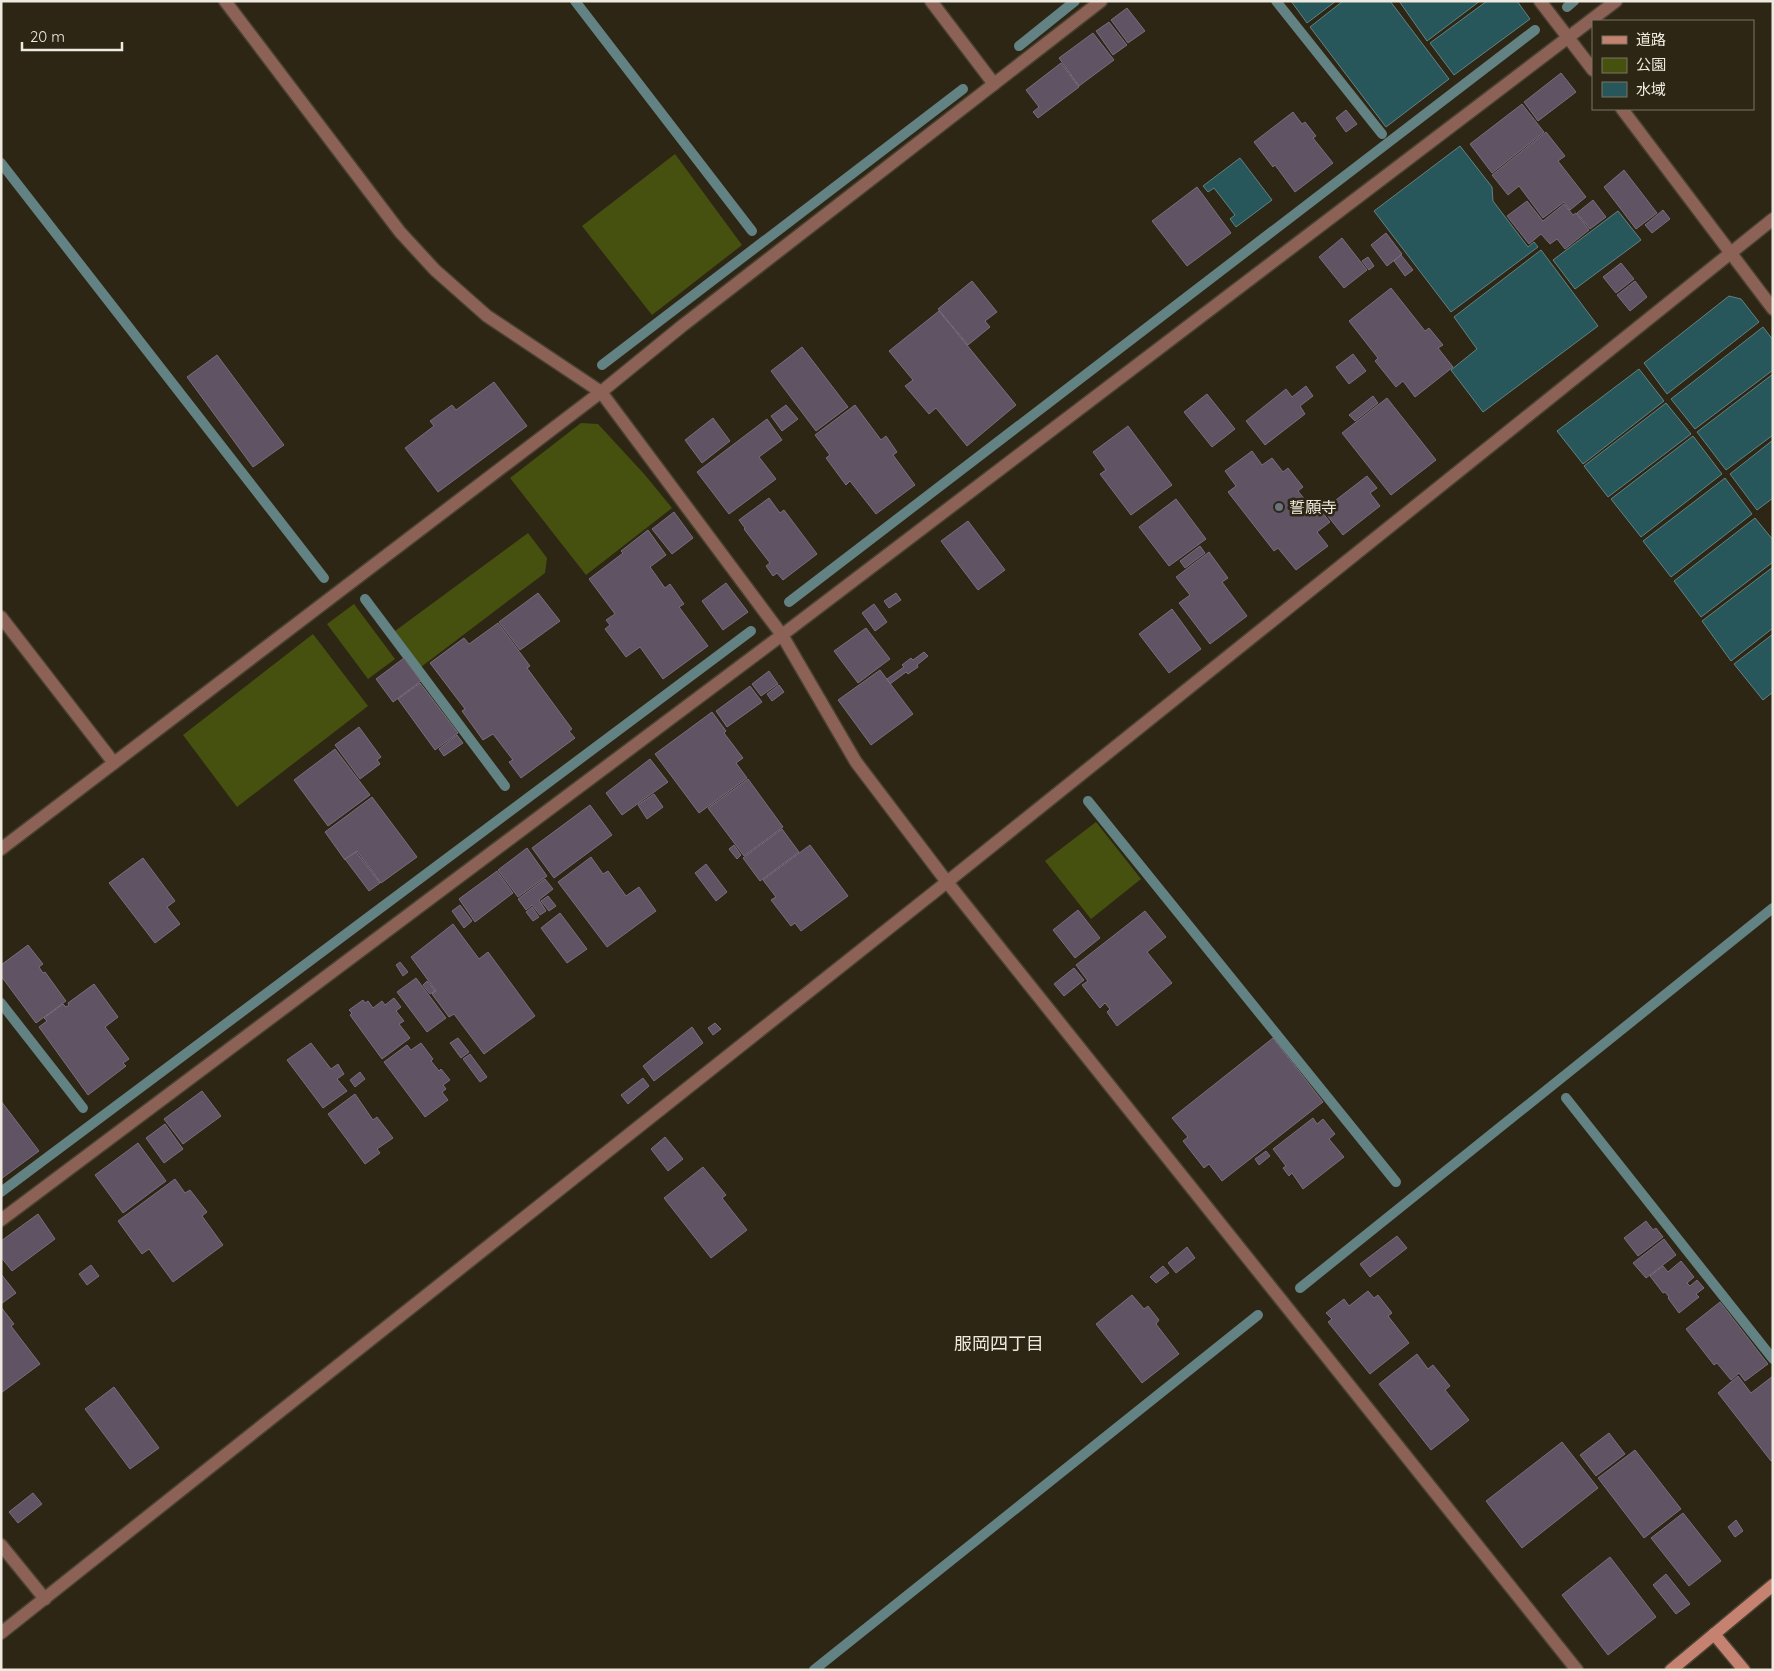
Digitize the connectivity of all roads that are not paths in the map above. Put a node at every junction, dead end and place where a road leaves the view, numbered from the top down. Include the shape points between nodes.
1 (225, 1) edge
2 (931, 1) edge
3 (1102, 1) edge
4 (1540, 1) edge
5 (1616, 1) edge
6 (1569, 38) junction
7 (1592, 69) edge
8 (994, 84) junction
9 (1623, 110) edge
10 (1773, 219) edge
11 (1730, 253) junction
12 (1773, 308) edge
13 (601, 392) junction
14 (1, 618) edge
15 (782, 635) junction
16 (114, 763) junction
17 (1, 849) edge
18 (946, 882) junction
19 (1, 1220) edge
20 (1, 1545) edge
21 (1773, 1585) edge
22 (45, 1599) junction
23 (1, 1633) edge
24 (1714, 1634) junction
25 (1577, 1670) edge
26 (1671, 1670) edge
27 (1744, 1670) edge

1 - 13 street via 400,232 435,270 487,316
2 - 8 street
3 - 8 street
4 - 6 street
5 - 6 street
6 - 7 street
6 - 15 street
8 - 13 street
9 - 11 street
10 - 11 street
11 - 12 street
11 - 18 street
13 - 15 street
13 - 16 street
14 - 16 street
15 - 18 street via 856,762
15 - 19 street
16 - 17 street
18 - 22 street
18 - 25 street
20 - 22 street
21 - 24 main road
22 - 23 street
24 - 26 main road
24 - 27 main road

